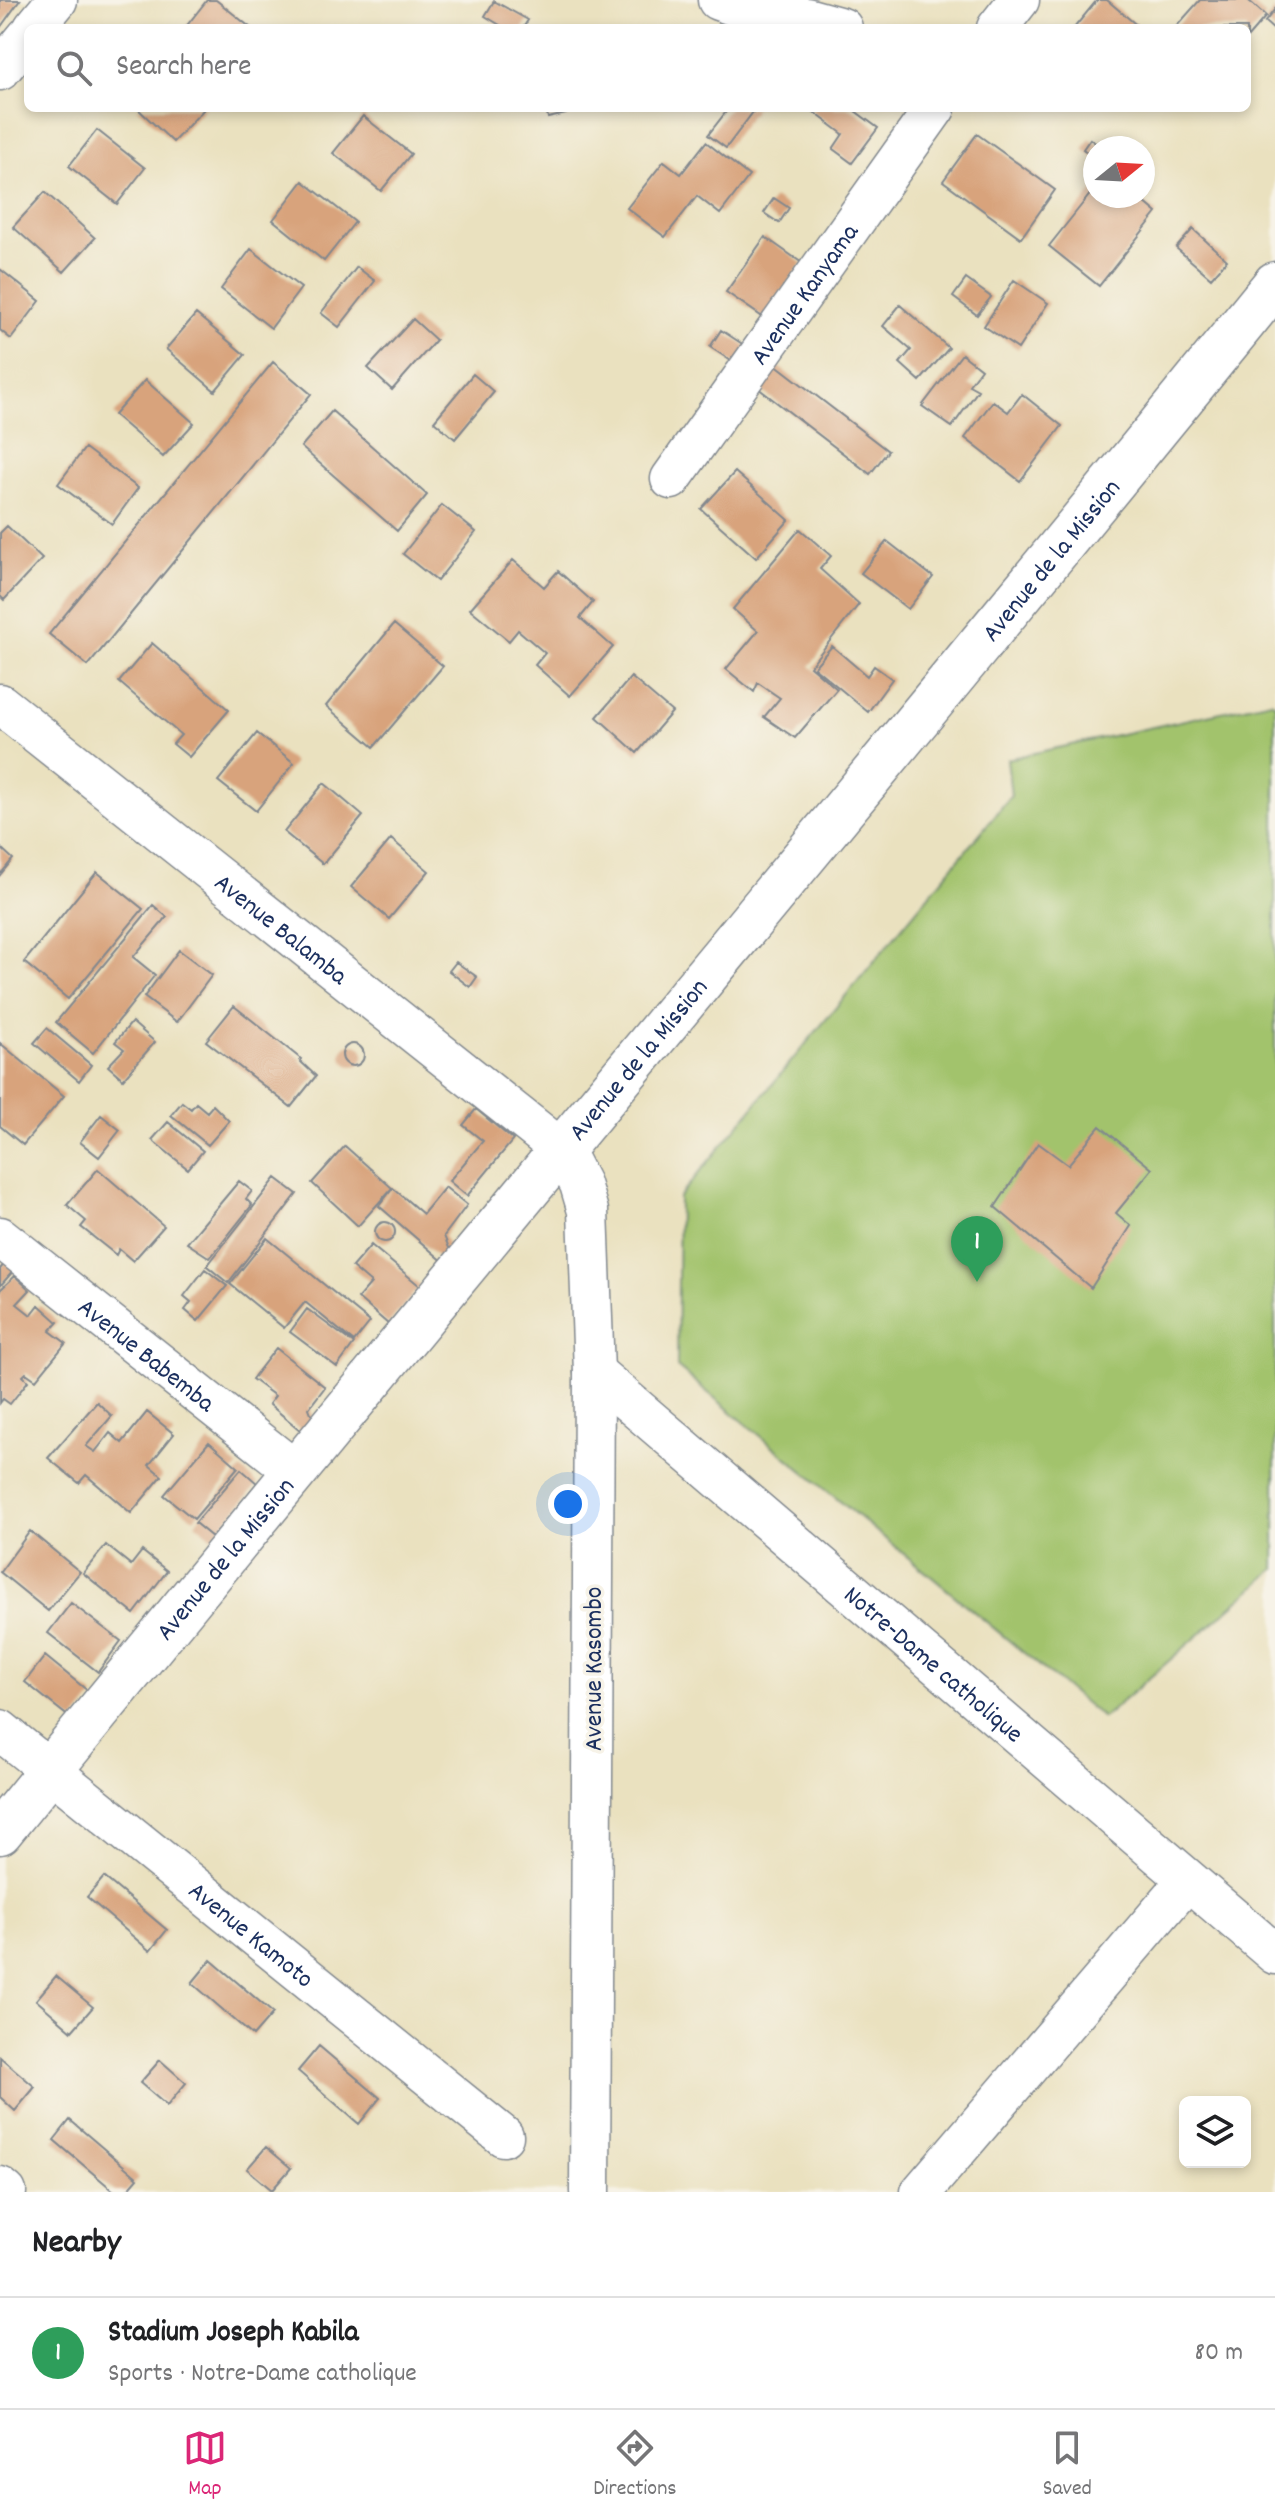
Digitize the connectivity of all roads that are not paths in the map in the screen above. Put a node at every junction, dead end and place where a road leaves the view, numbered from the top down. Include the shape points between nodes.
1 (57, 0) edge
2 (718, 0) edge
3 (1019, 0) edge
4 (37, 24) edge
5 (828, 24) edge
6 (1000, 24) edge
7 (24, 41) edge
8 (0, 70) edge
9 (931, 112) edge
10 (1275, 284) edge
11 (671, 479) dead end
12 (0, 704) edge
13 (563, 1151) junction
14 (0, 1237) edge
15 (594, 1372) junction
16 (294, 1470) junction
17 (0, 1730) edge
18 (49, 1772) junction
19 (0, 1832) edge
20 (1187, 1881) junction
21 (1275, 1954) edge
22 (503, 2136) dead end
23 (0, 2187) edge
24 (6, 2192) edge
25 (590, 2192) edge
26 (921, 2192) edge

1 - 4 street
2 - 5 street via 769,18
3 - 6 street
7 - 8 street
9 - 11 street, Avenue Kanyama
10 - 13 street, Avenue de la Mission
12 - 13 street, Avenue Balamba
13 - 15 street, Avenue Kasombo via 588,1211
13 - 16 street, Avenue de la Mission
14 - 16 street, Avenue Babemba
15 - 20 street, Notre-Dame catholique
15 - 25 street, Avenue Kasombo
16 - 18 street, Avenue de la Mission
17 - 18 street, Avenue Kamoto
18 - 19 street, Avenue de la Mission
18 - 22 street, Avenue Kamoto
20 - 21 street, Notre-Dame catholique
20 - 26 street
23 - 24 street

